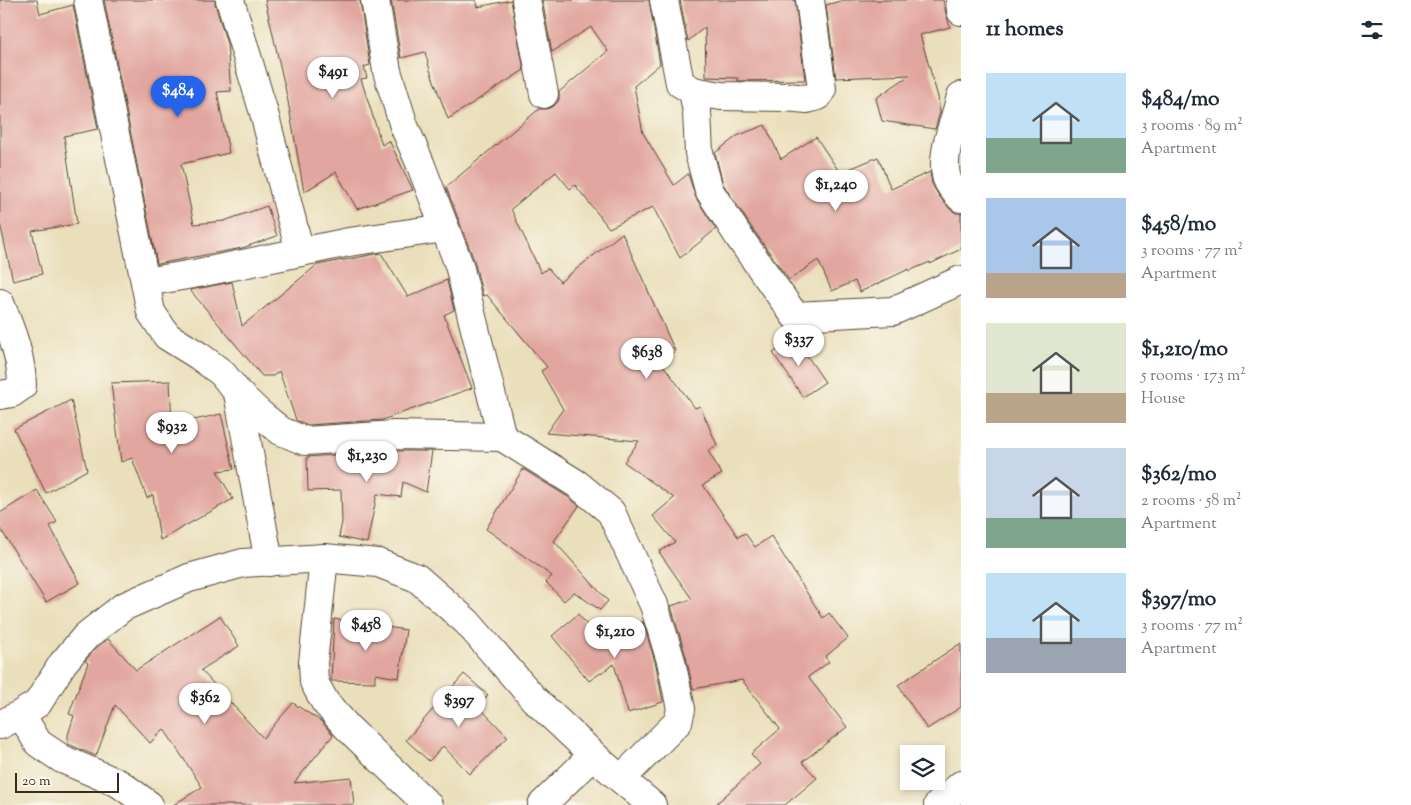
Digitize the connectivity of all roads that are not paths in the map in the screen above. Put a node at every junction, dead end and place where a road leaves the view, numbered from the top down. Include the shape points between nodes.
1 (88, 0) edge
2 (230, 0) edge
3 (375, 0) edge
4 (526, 0) edge
5 (664, 0) edge
6 (810, 0) edge
7 (960, 0) edge
8 (961, 11) edge
9 (693, 91) junction
10 (544, 94) dead end
11 (961, 96) edge
12 (961, 198) edge
13 (446, 228) junction
14 (300, 252) junction
15 (961, 280) edge
16 (146, 282) junction
17 (0, 304) edge
18 (238, 393) junction
19 (0, 395) edge
20 (502, 437) junction
21 (324, 558) junction
22 (269, 562) junction
23 (10, 720) edge
24 (593, 755) junction
25 (621, 779) junction
26 (961, 785) edge
27 (149, 805) edge
28 (428, 805) edge
29 (542, 805) edge
30 (652, 805) edge
31 (938, 805) edge

1 - 16 street
2 - 14 street via 264,113
3 - 13 street via 387,71 404,126
4 - 10 street
5 - 9 street via 680,83
6 - 9 street via 822,89 818,96 807,99 721,96
7 - 8 street
9 - 15 street via 699,154 709,190 794,316 893,311
11 - 12 street via 948,138 946,166 947,180
13 - 14 street
13 - 20 street
14 - 16 street
16 - 18 street via 151,312 167,336 222,373
17 - 19 street via 16,346 22,375 22,386 12,393
18 - 20 street via 281,431 305,441 395,434
18 - 22 street
20 - 25 street via 577,484 611,512 654,605 681,709 678,722
21 - 22 street
21 - 24 street via 378,563 417,578 467,622 534,699
21 - 28 street via 313,663 314,682 325,702 347,727
22 - 23 street via 243,563 189,578 123,607 86,636 38,703
23 - 27 street via 62,759 120,784
24 - 25 street
24 - 29 street
25 - 30 street
26 - 31 street

